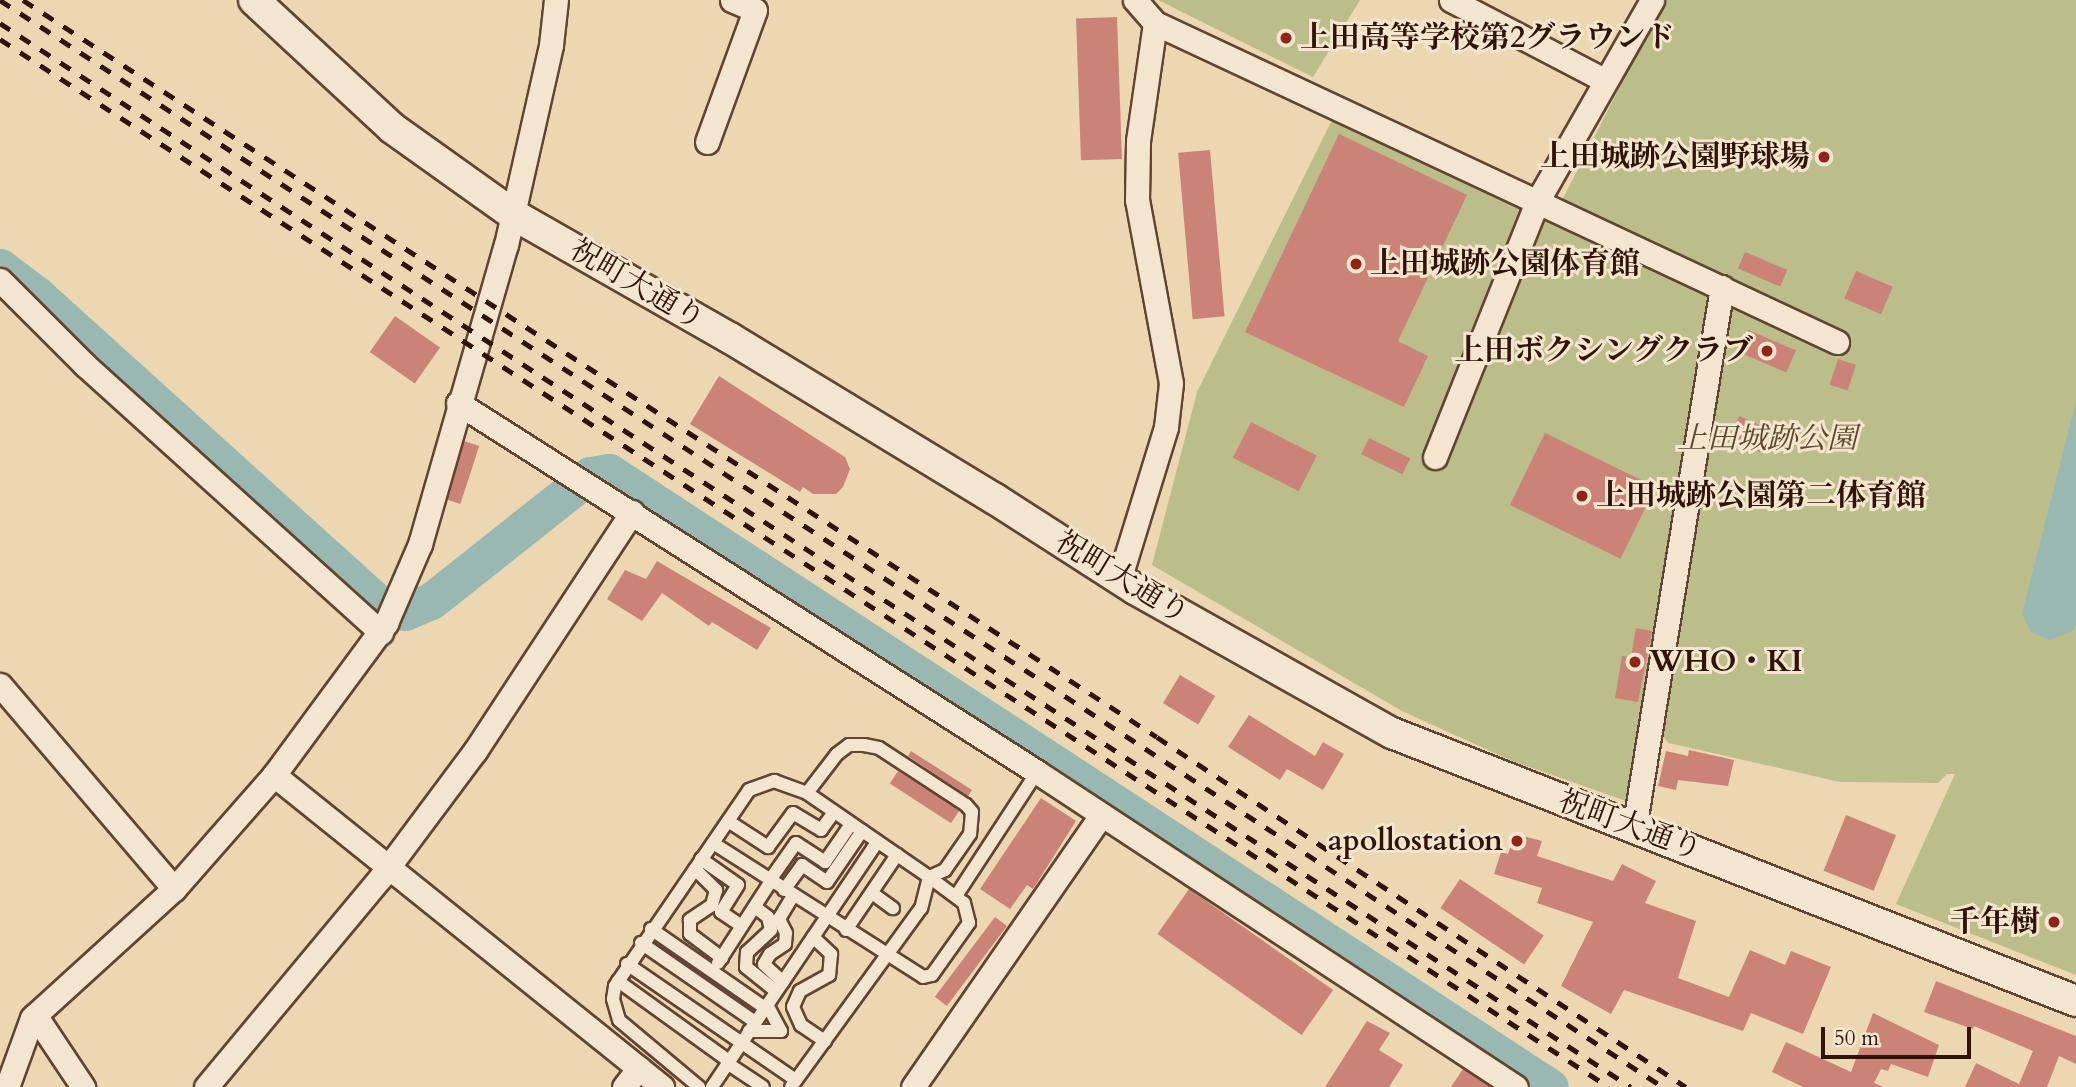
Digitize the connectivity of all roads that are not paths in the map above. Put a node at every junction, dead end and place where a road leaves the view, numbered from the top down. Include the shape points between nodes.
1 (254, 0) edge
2 (556, 0) edge
3 (732, 0) edge
4 (1135, 0) edge
5 (1451, 0) edge
6 (1652, 0) edge
7 (1155, 23) junction
8 (1604, 80) junction
9 (707, 142) dead end
10 (1538, 200) junction
11 (514, 215) junction
12 (1, 280) edge
13 (1722, 287) junction
14 (1837, 342) dead end
15 (458, 403) junction
16 (1435, 457) dead end
17 (632, 512) junction
18 (1119, 580) junction
19 (383, 628) junction
20 (0, 685) edge
21 (1037, 772) junction
22 (274, 775) junction
23 (807, 793) junction
24 (834, 812) junction
25 (1101, 815) junction
26 (728, 821) junction
27 (857, 828) junction
28 (1633, 829) junction
29 (877, 842) junction
30 (713, 843) junction
31 (897, 855) junction
32 (698, 864) junction
33 (388, 868) junction
34 (929, 877) junction
35 (771, 881) junction
36 (174, 889) junction
37 (789, 893) junction
38 (872, 893) junction
39 (956, 896) junction
40 (755, 907) junction
41 (893, 908) dead end
42 (826, 917) junction
43 (742, 926) junction
44 (651, 929) junction
45 (846, 930) junction
46 (813, 937) junction
47 (641, 943) junction
48 (886, 956) junction
49 (722, 958) junction
50 (626, 964) junction
51 (712, 972) junction
52 (618, 981) junction
53 (780, 986) junction
54 (2076, 1000) edge
55 (766, 1007) junction
56 (660, 1011) junction
57 (35, 1015) junction
58 (652, 1023) dead end
59 (752, 1027) junction
60 (698, 1038) junction
61 (825, 1041) junction
62 (741, 1043) junction
63 (689, 1051) dead end
64 (728, 1062) junction
65 (639, 1068) junction
66 (794, 1084) edge
67 (756, 1085) edge
68 (7, 1087) edge
69 (83, 1087) edge
70 (205, 1087) edge
71 (624, 1087) edge
72 (662, 1087) edge
73 (699, 1087) edge
74 (712, 1087) edge
75 (913, 1087) edge
76 (1517, 1087) edge

1 - 11 street, 祝町大通り via 392,128
2 - 11 street via 551,45
3 - 9 street via 755,10
4 - 7 street
5 - 8 street
6 - 8 street
7 - 10 street
7 - 18 street via 1138,141 1137,200 1171,383 1166,427
8 - 10 street
10 - 13 street
10 - 16 street
11 - 15 street
11 - 18 street, 祝町大通り via 730,338
12 - 19 street via 85,365
13 - 14 street
13 - 28 street
15 - 17 street
15 - 19 street via 451,445 400,594
17 - 21 street
17 - 33 street via 508,704
18 - 28 street, 祝町大通り via 1392,733
19 - 22 street
20 - 36 street
21 - 25 street
21 - 39 lane
22 - 33 street
22 - 36 street
23 - 24 lane
23 - 26 lane via 774,781 760,784 749,790
23 - 34 lane via 836,754 849,745 864,745 878,748 966,805 972,812 970,834 945,870
24 - 26 lane via 821,830 793,813 768,847
24 - 27 lane
25 - 75 street
25 - 76 street
26 - 30 lane
27 - 29 lane
27 - 35 lane via 825,862 796,843
27 - 37 lane via 827,882 802,865
28 - 54 street, 祝町大通り
29 - 31 lane
29 - 42 lane
30 - 32 lane
30 - 35 lane
31 - 34 lane
31 - 38 lane
32 - 43 lane via 738,885 721,912
32 - 44 lane
32 - 49 lane via 713,882 716,897 712,905 693,915 690,934
33 - 65 street
33 - 70 street
34 - 39 lane
34 - 48 lane via 920,908
35 - 37 lane
35 - 40 lane
36 - 57 street
37 - 42 lane
37 - 53 lane via 779,919 786,933 785,944 764,964
38 - 41 lane
38 - 45 lane
39 - 48 lane via 967,909 969,923 932,975 913,974
40 - 43 lane
40 - 53 lane via 768,917 771,930 747,952 746,967
42 - 45 lane
42 - 46 lane
43 - 49 lane
44 - 47 lane
44 - 51 lane
45 - 48 lane
46 - 53 lane
46 - 61 lane via 831,954 829,975 800,990 793,1007 801,1025
47 - 50 lane
47 - 59 lane
48 - 61 lane
49 - 51 lane
50 - 52 lane
50 - 62 lane
51 - 55 lane
52 - 56 lane
52 - 73 lane via 613,999 619,1020
53 - 55 lane
55 - 59 lane
55 - 59 lane via 781,1031
56 - 58 lane
56 - 60 lane
57 - 68 street
57 - 69 street
59 - 62 lane
60 - 63 lane
60 - 64 lane
61 - 66 lane
62 - 64 lane
62 - 66 lane
64 - 67 lane
64 - 74 lane
65 - 71 street
65 - 72 street

